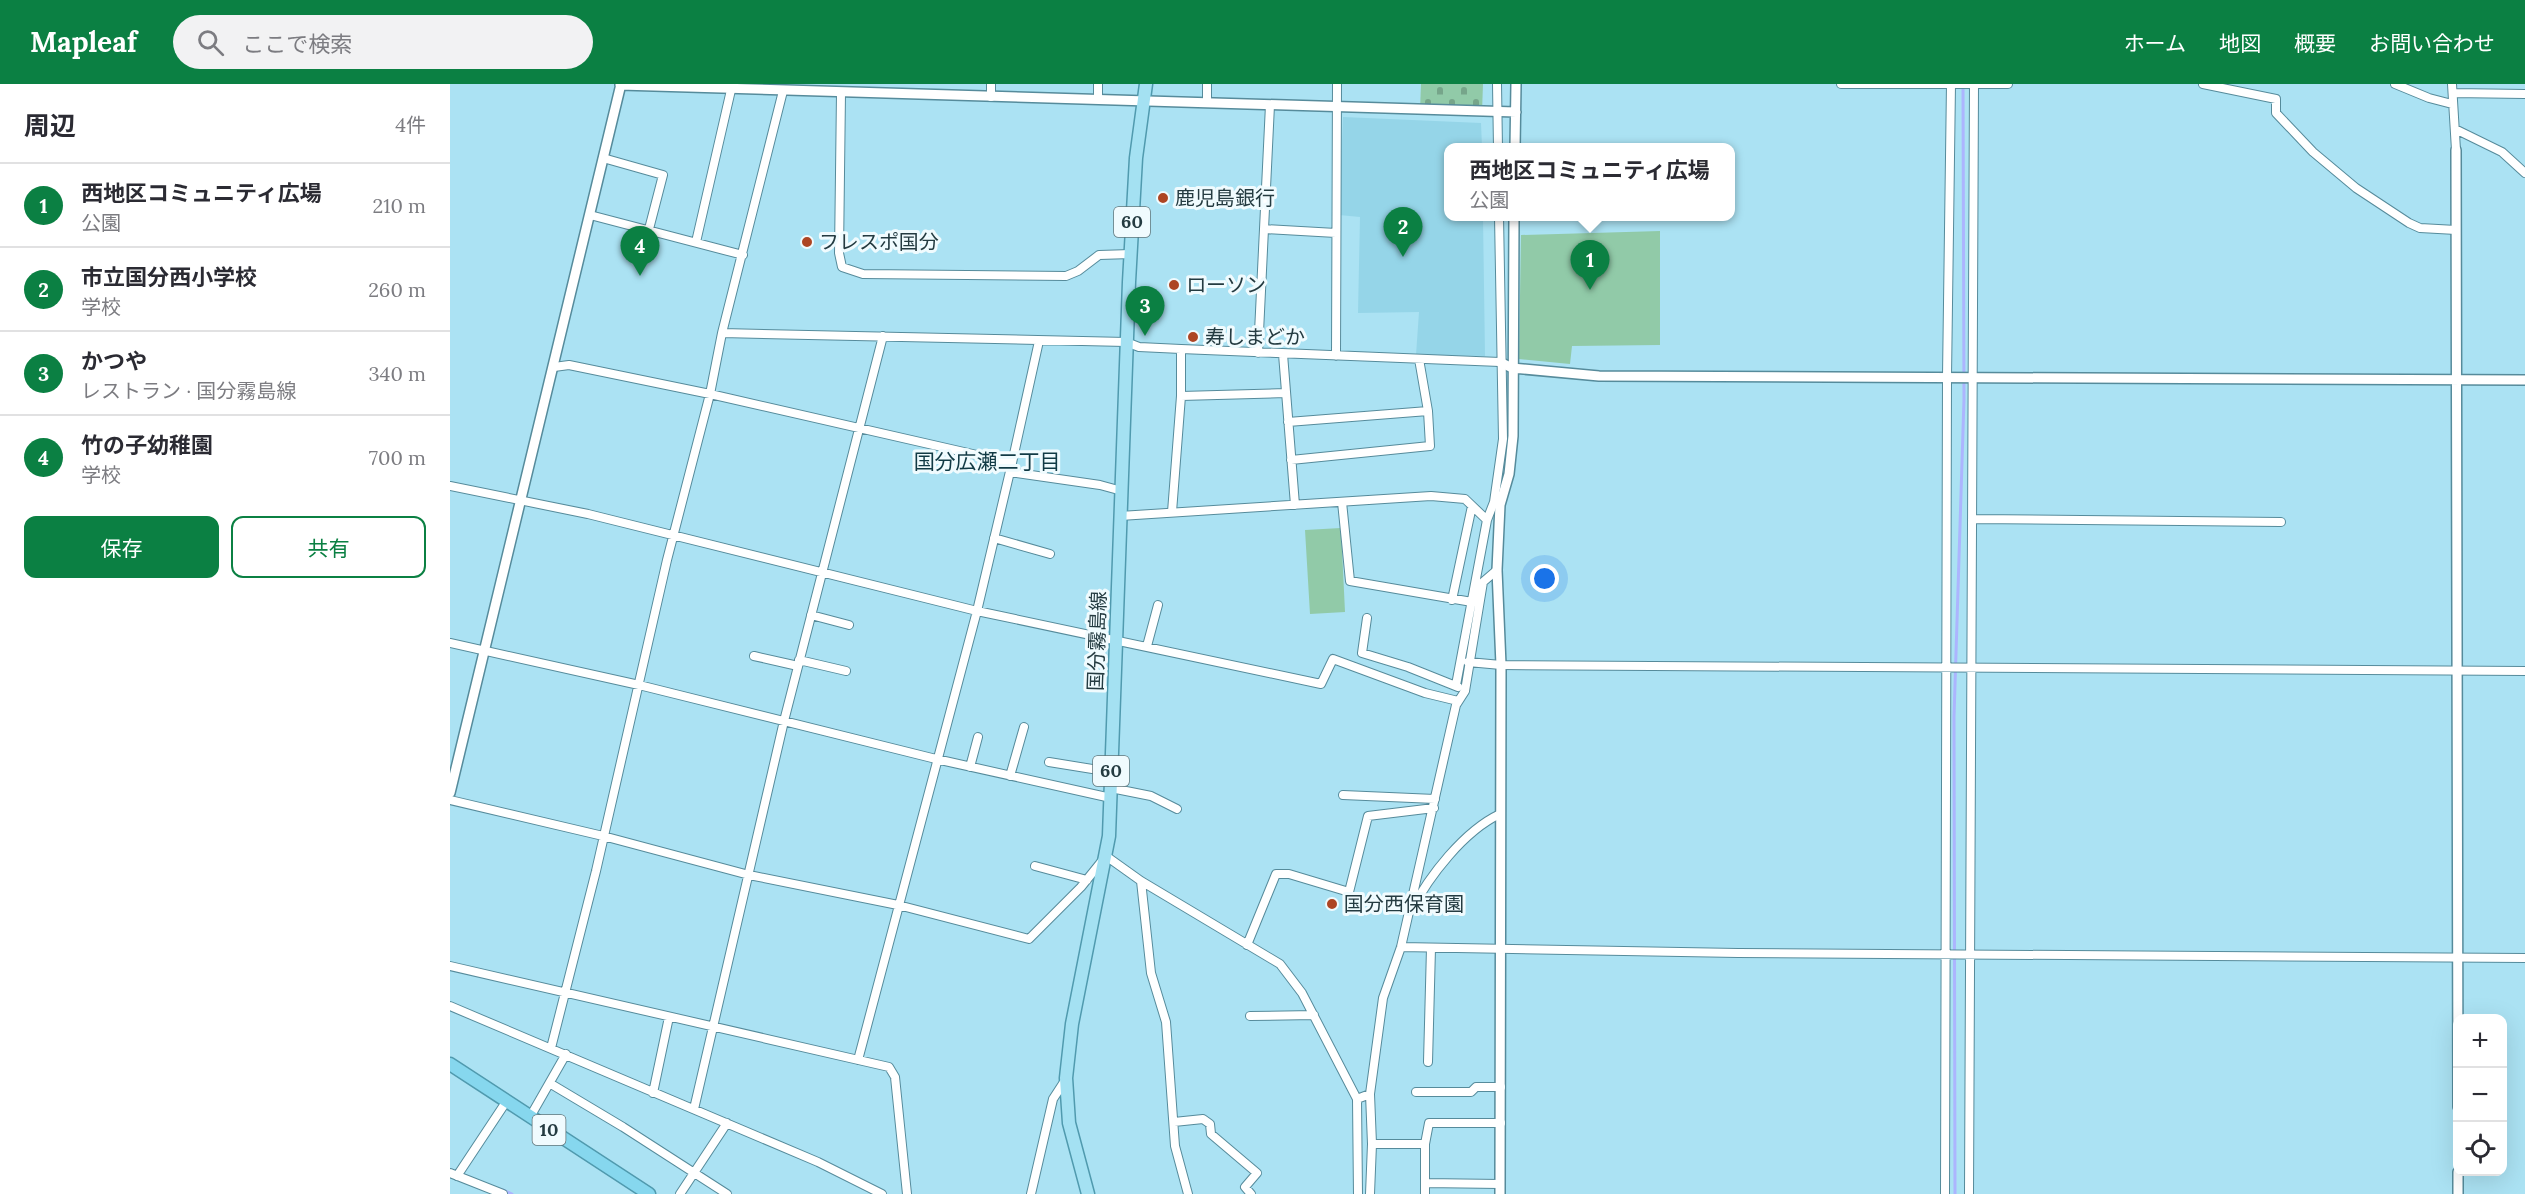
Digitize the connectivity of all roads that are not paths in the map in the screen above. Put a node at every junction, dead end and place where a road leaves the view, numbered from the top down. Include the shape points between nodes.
1 (991, 84) edge
2 (1098, 84) edge
3 (1146, 84) edge
4 (1207, 84) edge
5 (1337, 84) edge
6 (1497, 84) edge
7 (1516, 84) edge
8 (1841, 84) edge
9 (1951, 84) edge
10 (1974, 84) edge
11 (2008, 84) edge
12 (2203, 84) edge
13 (2395, 84) edge
14 (2452, 84) edge
15 (621, 85) edge
16 (1956, 85) edge
17 (1970, 85) edge
18 (750, 87) edge
19 (863, 89) edge
20 (731, 90) junction
21 (783, 91) junction
22 (841, 93) junction
23 (2453, 93) junction
24 (2525, 94) edge
25 (991, 97) junction
26 (1098, 99) junction
27 (1143, 101) junction
28 (1207, 102) junction
29 (2452, 104) junction
30 (1270, 105) junction
31 (1336, 107) junction
32 (1497, 112) junction
33 (1516, 112) junction
34 (2455, 129) junction
35 (1498, 143) edge
36 (1515, 143) edge
37 (2456, 150) joint
38 (603, 158) junction
39 (2525, 173) edge
40 (590, 215) junction
41 (1499, 221) edge
42 (1514, 221) edge
43 (649, 229) junction
44 (1264, 229) junction
45 (2456, 230) junction
46 (1336, 233) junction
47 (696, 242) junction
48 (1131, 254) junction
49 (743, 255) junction
50 (722, 333) junction
51 (883, 336) junction
52 (1039, 341) junction
53 (1126, 342) junction
54 (1181, 350) junction
55 (1258, 353) junction
56 (1283, 354) junction
57 (1336, 356) junction
58 (1419, 359) junction
59 (1500, 362) junction
60 (554, 367) junction
61 (1512, 368) junction
62 (1950, 377) junction
63 (1974, 377) junction
64 (2456, 380) junction
65 (2525, 380) edge
66 (1286, 393) junction
67 (711, 394) junction
68 (1181, 396) junction
69 (1428, 411) junction
70 (1288, 422) junction
71 (860, 428) junction
72 (1291, 460) junction
73 (1012, 463) junction
74 (450, 486) edge
75 (1122, 491) junction
76 (522, 499) junction
77 (1342, 502) junction
78 (1497, 503) junction
79 (1295, 505) junction
80 (1472, 506) junction
81 (1172, 512) junction
82 (1120, 516) junction
83 (1972, 519) junction
84 (1487, 520) junction
85 (2281, 522) dead end
86 (674, 536) junction
87 (994, 538) junction
88 (1050, 554) dead end
89 (1497, 570) junction
90 (821, 572) junction
91 (1479, 581) junction
92 (1452, 600) junction
93 (1472, 602) junction
94 (1158, 606) dead end
95 (977, 611) junction
96 (811, 615) junction
97 (1367, 618) dead end
98 (849, 625) dead end
99 (1117, 639) junction
100 (450, 643) edge
101 (1147, 646) junction
102 (485, 649) junction
103 (754, 656) dead end
104 (1468, 662) junction
105 (799, 663) junction
106 (1501, 665) junction
107 (1968, 666) junction
108 (1949, 667) junction
109 (846, 671) dead end
110 (2456, 671) junction
111 (2525, 671) edge
112 (639, 685) junction
113 (1456, 686) junction
114 (1465, 691) junction
115 (1458, 701) junction
116 (784, 721) junction
117 (1024, 727) dead end
118 (978, 737) dead end
119 (936, 759) junction
120 (1049, 762) dead end
121 (970, 767) junction
122 (1111, 772) junction
123 (1010, 776) junction
124 (450, 793) edge
125 (1111, 793) junction
126 (1343, 795) dead end
127 (450, 800) edge
128 (1435, 804) junction
129 (1177, 809) dead end
130 (1500, 814) junction
131 (603, 836) junction
132 (1106, 856) junction
133 (1035, 866) dead end
134 (749, 875) junction
135 (1087, 880) junction
136 (1141, 881) junction
137 (898, 905) junction
138 (1405, 923) junction
139 (1247, 945) junction
140 (1401, 947) junction
141 (1431, 948) junction
142 (1502, 949) junction
143 (1949, 954) junction
144 (1968, 954) junction
145 (2457, 957) junction
146 (2525, 958) edge
147 (450, 966) edge
148 (565, 991) junction
149 (450, 1006) edge
150 (1314, 1015) junction
151 (1250, 1016) dead end
152 (669, 1017) junction
153 (713, 1028) junction
154 (551, 1048) junction
155 (566, 1054) junction
156 (858, 1060) junction
157 (1428, 1062) dead end
158 (450, 1064) edge
159 (2457, 1068) edge
160 (1066, 1078) junction
161 (551, 1084) junction
162 (1501, 1087) junction
163 (1416, 1092) dead end
164 (653, 1093) junction
165 (1370, 1094) junction
166 (1357, 1099) junction
167 (506, 1102) junction
168 (694, 1109) junction
169 (530, 1118) junction
170 (1174, 1122) junction
171 (727, 1123) junction
172 (1501, 1123) junction
173 (1372, 1144) junction
174 (1425, 1144) junction
175 (694, 1174) junction
176 (453, 1175) edge
177 (2458, 1176) edge
178 (1425, 1184) junction
179 (1500, 1189) edge
180 (870, 1191) edge
181 (503, 1194) edge
182 (649, 1194) edge
183 (680, 1194) edge
184 (727, 1194) edge
185 (882, 1194) edge
186 (907, 1194) edge
187 (1031, 1194) edge
188 (1088, 1194) edge
189 (1188, 1194) edge
190 (1251, 1194) edge
191 (1358, 1194) edge
192 (1370, 1194) edge
193 (1425, 1194) edge
194 (1945, 1194) edge
195 (1969, 1194) edge
196 (2458, 1194) edge

1 - 25 street
2 - 26 street
3 - 27 main road, 国分霧島線 / 60
4 - 28 street
5 - 31 street
6 - 32 street
7 - 33 street
8 - 9 street
9 - 16 street
9 - 62 street
10 - 11 street
10 - 17 street
10 - 63 street
12 - 45 street via 2276,99 2276,113 2313,152 2356,188 2420,228
13 - 29 street
14 - 23 street
15 - 20 street
15 - 38 street
16 - 17 street
18 - 20 street
18 - 21 street
19 - 22 street
19 - 25 street
20 - 47 street
21 - 22 street
21 - 49 street
22 - 48 street via 842,267 863,274 1066,276 1099,255
23 - 24 street
23 - 29 street
25 - 26 street
26 - 27 street
27 - 28 street
27 - 48 main road, 国分霧島線 / 60
28 - 30 street
29 - 34 street
30 - 31 street
30 - 44 street
31 - 32 street
31 - 46 street
32 - 33 street
32 - 35 street
33 - 36 street
34 - 37 street
34 - 39 street via 2502,152
37 - 45 street
38 - 40 street
38 - 43 street via 663,175
40 - 43 street
40 - 60 street
41 - 59 street
42 - 61 street
43 - 47 street
44 - 46 street
44 - 55 street
45 - 64 street
46 - 57 street
47 - 49 street
48 - 53 main road, 国分霧島線 / 60
49 - 50 street
50 - 51 street
50 - 67 street
51 - 52 street
51 - 71 street
52 - 53 street
52 - 73 street
53 - 54 street via 1139,347
53 - 75 main road, 国分霧島線 / 60
54 - 55 street
54 - 68 street
55 - 56 street
56 - 57 street
56 - 66 street
57 - 58 street
58 - 59 street
58 - 69 street
59 - 61 street
59 - 78 street via 1503,439
60 - 67 street via 569,365
60 - 76 street
61 - 62 street via 1599,376
61 - 78 street via 1509,474
62 - 63 street
62 - 108 street
63 - 64 street
63 - 83 street
64 - 65 street
64 - 110 street
66 - 68 street
66 - 70 street
67 - 71 street
67 - 86 street
68 - 81 street
69 - 70 street
69 - 72 street via 1430,446
70 - 72 street
71 - 73 street
71 - 90 street
72 - 79 street
73 - 75 street via 1010,472
73 - 87 street
74 - 76 street
75 - 82 main road, 国分霧島線 / 60
76 - 86 street
76 - 102 street
77 - 79 street
77 - 80 street via 1431,496 1465,499
77 - 92 street via 1350,581
78 - 84 street
78 - 89 street
79 - 81 street
80 - 84 street
80 - 92 street
81 - 82 street
82 - 99 main road, 国分霧島線 / 60
83 - 85 street
83 - 107 street
84 - 91 street
86 - 90 street
86 - 112 street
87 - 88 street
87 - 95 street
89 - 91 street
89 - 106 street
90 - 95 street
90 - 96 street
91 - 93 street
91 - 104 street
92 - 93 street
93 - 113 street
94 - 101 street
95 - 99 street
95 - 119 street
96 - 98 street
96 - 105 street
97 - 113 street via 1362,653
99 - 101 street
99 - 122 main road, 国分霧島線 / 60
100 - 102 street
101 - 115 street via 1322,684 1334,659 1425,693
102 - 112 street
102 - 124 street
103 - 105 street
104 - 106 street
104 - 114 street
105 - 109 street
105 - 116 street
106 - 108 street
106 - 130 street
107 - 108 street
107 - 110 street
107 - 144 street
108 - 143 street
110 - 111 street
110 - 145 street
112 - 116 street
112 - 131 street
113 - 114 street
114 - 115 street
115 - 128 street
116 - 119 street
116 - 134 street
117 - 123 street
118 - 121 street
119 - 121 street
119 - 137 street
120 - 122 street
121 - 123 street
122 - 125 main road, 国分霧島線 / 60
123 - 125 street
125 - 129 street via 1151,796
125 - 132 main road, 国分霧島線 / 60
126 - 128 street
127 - 131 street
128 - 138 street
128 - 139 street via 1368,816 1348,892 1276,873
130 - 138 street via 1463,838 1417,900
130 - 142 street
131 - 134 street
131 - 148 street
132 - 135 street
132 - 136 street
132 - 160 main road, 国分霧島線 / 60 via 1072,1024
133 - 135 street
134 - 137 street
134 - 153 street
135 - 137 street via 1029,939
136 - 139 street
136 - 170 street via 1151,973 1166,1022
137 - 156 street
138 - 140 street
139 - 150 street via 1280,964
140 - 141 street
140 - 165 street via 1383,998
141 - 142 street
141 - 157 street
142 - 143 street
142 - 162 street
143 - 144 street
143 - 194 street
144 - 145 street
144 - 195 street
145 - 146 street
145 - 159 street
147 - 148 street
148 - 152 street
148 - 154 street
149 - 154 street
150 - 151 street
150 - 166 street
152 - 153 street
152 - 164 street
153 - 156 street
153 - 168 street
154 - 155 street
155 - 161 street
155 - 164 street
156 - 186 street via 889,1067 895,1077
158 - 167 highway, 10
160 - 187 street via 1053,1099
160 - 188 main road, 国分霧島線 / 60 via 1069,1123
161 - 169 street
161 - 175 street
162 - 163 street via 1476,1087 1471,1092
162 - 172 street
164 - 168 street
165 - 166 street
165 - 173 street
166 - 191 street
167 - 169 highway, 10
167 - 176 street
168 - 171 street
169 - 182 highway, 10
170 - 189 street via 1175,1146
170 - 190 street via 1203,1119 1210,1124 1211,1134 1257,1173 1245,1187
171 - 175 street
171 - 180 street
172 - 174 street via 1429,1123
172 - 179 street
173 - 174 street
173 - 192 street
174 - 178 street
175 - 183 street
175 - 184 street
176 - 181 street
177 - 196 street
178 - 179 street
178 - 193 street
180 - 185 street

